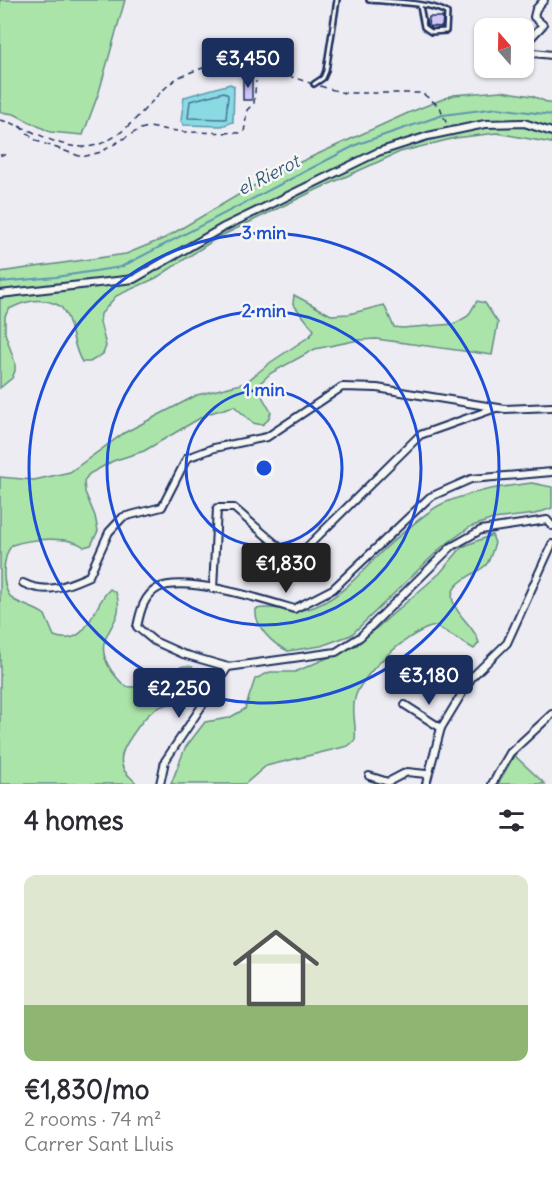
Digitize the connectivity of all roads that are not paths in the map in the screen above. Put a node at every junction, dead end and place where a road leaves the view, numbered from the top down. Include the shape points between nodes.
1 (337, 0) edge
2 (369, 0) edge
3 (544, 0) edge
4 (420, 6) junction
5 (534, 34) edge
6 (534, 53) edge
7 (552, 55) edge
8 (314, 84) road end
9 (552, 132) edge
10 (0, 294) edge
11 (552, 406) edge
12 (497, 407) junction
13 (552, 472) edge
14 (552, 526) edge
15 (552, 544) edge
16 (23, 583) dead end
17 (213, 589) junction
18 (228, 667) junction
19 (405, 705) dead end
20 (552, 714) edge
21 (441, 728) junction
22 (426, 774) junction
23 (369, 776) dead end
24 (160, 784) edge
25 (426, 784) edge
26 (492, 784) edge

1 - 8 lane via 326,71
2 - 4 lane
3 - 5 street via 534,17 543,25
4 - 4 lane via 447,13 446,31 430,32 424,27
6 - 7 street
9 - 10 street via 524,123 485,124 428,136 378,153 222,228 134,279
11 - 12 street
12 - 16 street via 377,388 342,387 267,437 187,458 162,507 123,517 109,532 89,576 58,589 36,590
12 - 17 street via 420,435 301,553 286,553 234,508 217,508
13 - 17 street via 471,479 430,496 333,589 294,609
14 - 18 street via 547,520 481,530 451,546 360,637 336,652
15 - 21 street via 507,643 472,677
17 - 18 street via 184,584 158,588 142,604 137,627 164,646
18 - 24 street via 165,761
19 - 21 street
20 - 26 street via 510,753
21 - 22 street
22 - 23 street via 407,772 388,782
22 - 25 street

